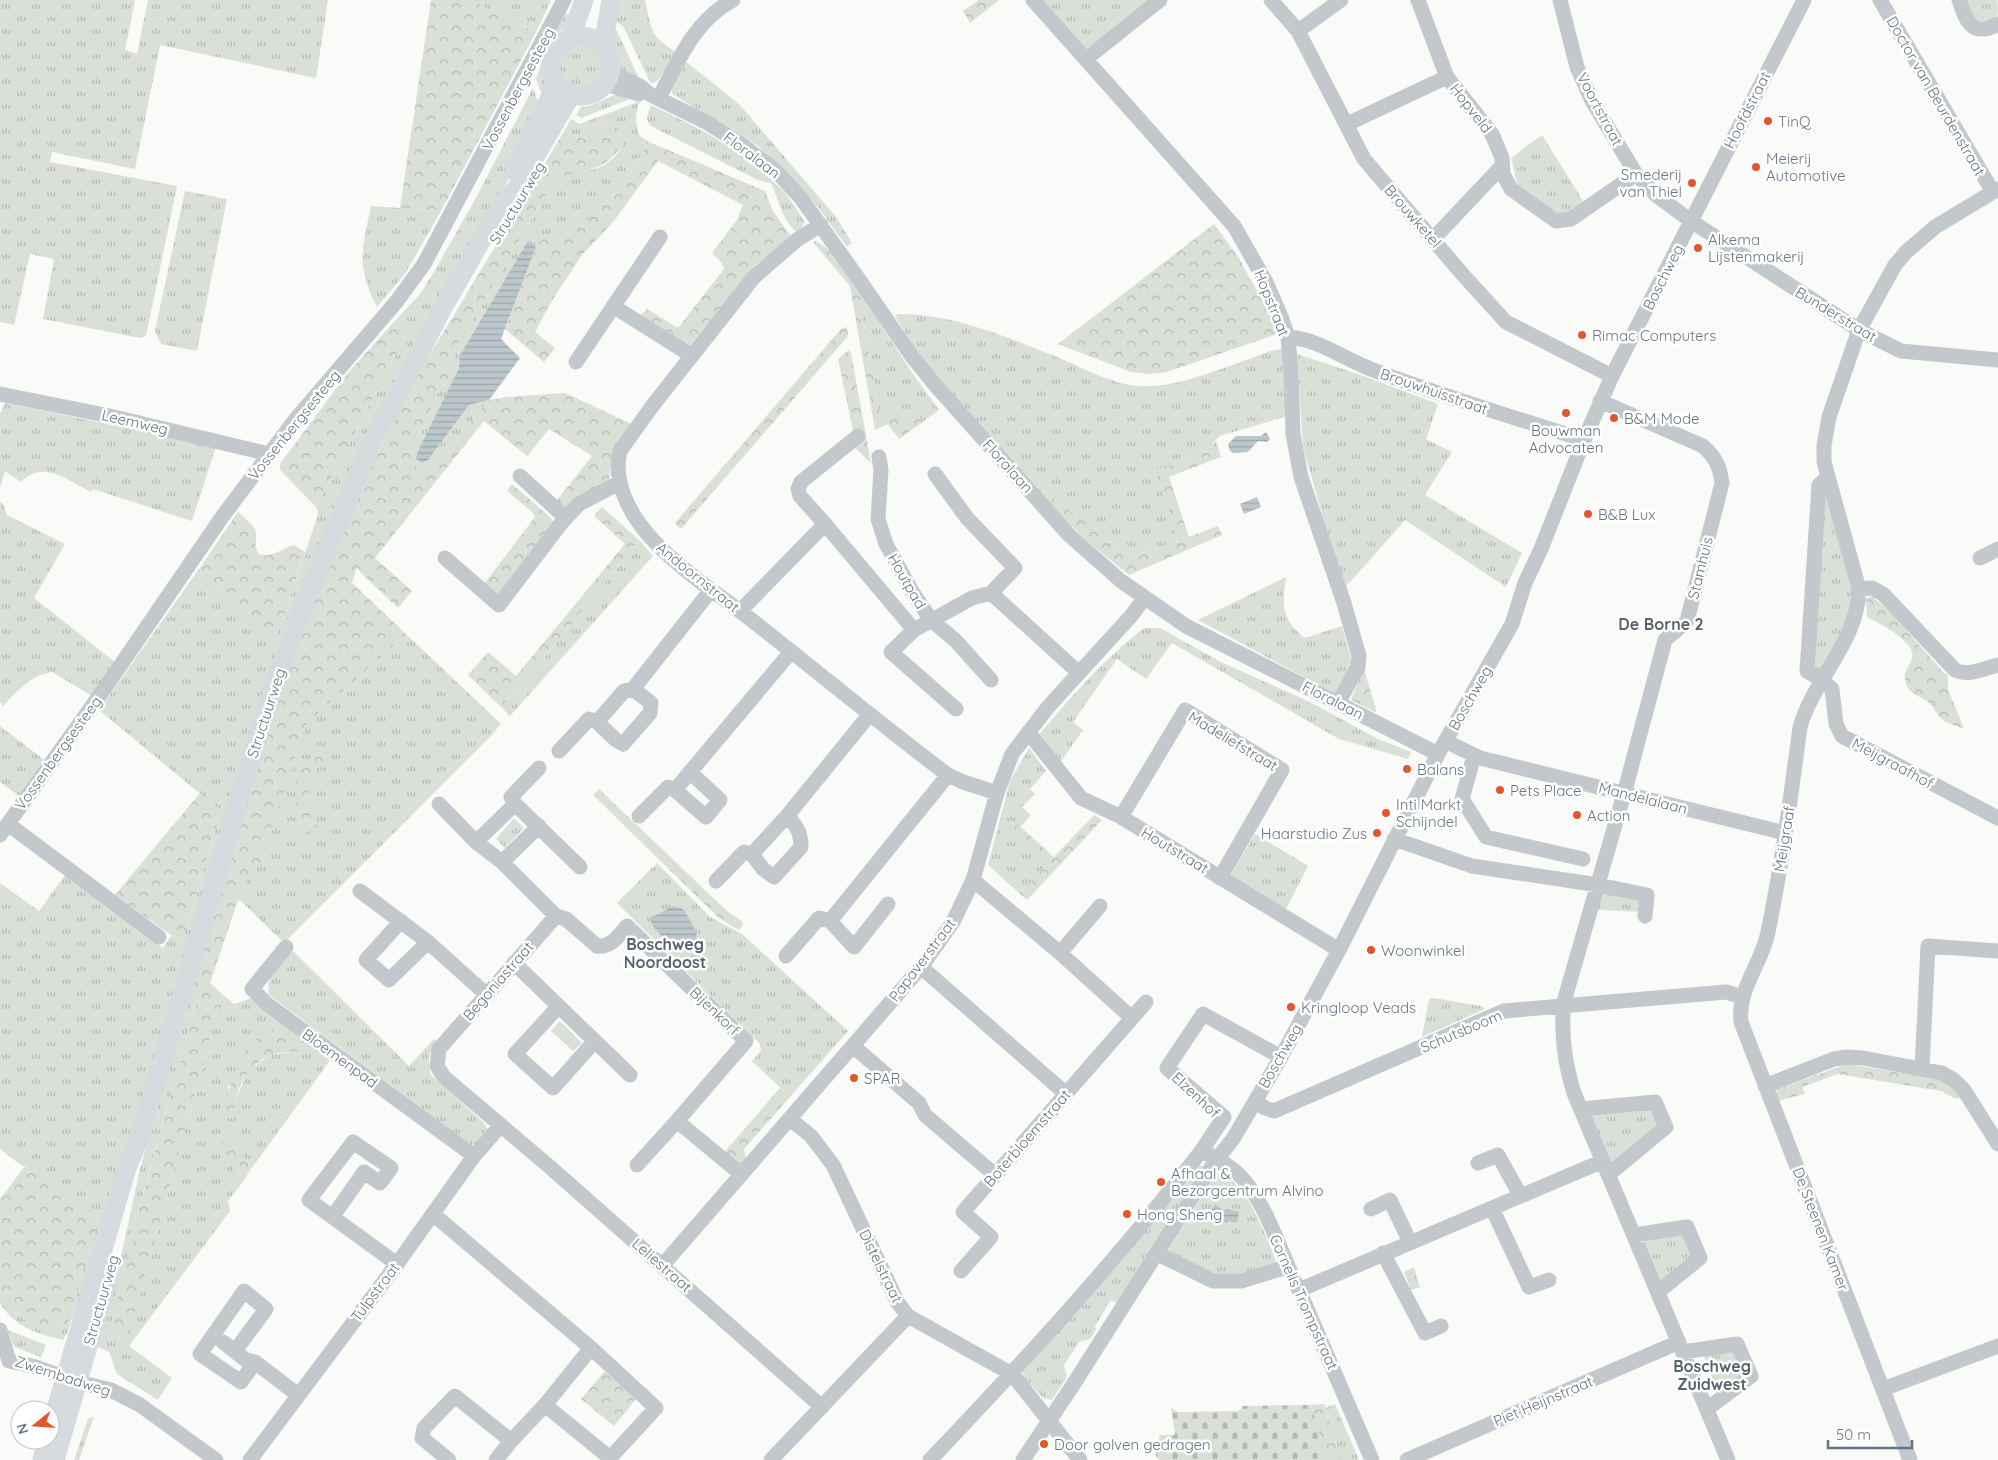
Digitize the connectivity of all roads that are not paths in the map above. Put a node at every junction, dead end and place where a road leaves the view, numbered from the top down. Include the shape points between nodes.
1 (564, 0) edge
2 (584, 0) edge
3 (595, 0) edge
4 (611, 0) edge
5 (733, 0) edge
6 (1032, 0) edge
7 (1160, 0) edge
8 (1271, 0) edge
9 (1341, 0) edge
10 (1418, 0) edge
11 (1560, 0) edge
12 (1804, 0) edge
13 (1880, 0) edge
14 (1959, 0) edge
15 (1998, 24) edge
16 (1298, 31) junction
17 (577, 37) junction
18 (603, 45) junction
19 (1086, 59) junction
20 (1447, 77) junction
21 (608, 78) junction
22 (555, 81) junction
23 (579, 95) junction
24 (655, 97) junction
25 (1347, 124) junction
26 (1502, 166) junction
27 (1636, 174) junction
28 (1995, 190) edge
29 (504, 203) junction
30 (1691, 221) junction
31 (821, 225) junction
32 (660, 237) dead end
33 (1433, 240) junction
34 (444, 306) junction
35 (613, 306) junction
36 (1859, 330) junction
37 (1288, 337) junction
38 (692, 356) junction
39 (1998, 360) edge
40 (576, 362) dead end
41 (1612, 376) junction
42 (0, 394) edge
43 (1600, 401) junction
44 (858, 436) dead end
45 (1584, 440) junction
46 (269, 454) junction
47 (879, 457) dead end
48 (935, 474) dead end
49 (520, 476) dead end
50 (1827, 478) junction
51 (619, 483) junction
52 (566, 518) junction
53 (824, 524) junction
54 (1998, 549) edge
55 (446, 558) dead end
56 (1980, 558) dead end
57 (711, 590) junction
58 (1859, 590) junction
59 (991, 593) junction
60 (1144, 599) junction
61 (740, 612) junction
62 (931, 620) junction
63 (914, 630) junction
64 (790, 653) junction
65 (1998, 664) edge
66 (1079, 673) junction
67 (991, 680) dead end
68 (1822, 680) junction
69 (633, 689) junction
70 (1338, 702) junction
71 (956, 709) dead end
72 (870, 714) junction
73 (598, 722) junction
74 (1028, 732) junction
75 (1442, 747) junction
76 (559, 751) dead end
77 (1474, 756) junction
78 (539, 768) dead end
79 (691, 773) junction
80 (948, 775) junction
81 (676, 790) junction
82 (997, 793) junction
83 (1624, 794) junction
84 (439, 804) dead end
85 (515, 804) junction
86 (639, 816) dead end
87 (787, 816) junction
88 (1121, 817) junction
89 (1998, 818) edge
90 (539, 826) junction
91 (4, 829) edge
92 (1785, 833) junction
93 (1394, 839) junction
94 (476, 842) junction
95 (752, 854) junction
96 (1583, 859) dead end
97 (502, 862) junction
98 (580, 868) dead end
99 (1220, 878) junction
100 (973, 880) junction
101 (716, 881) dead end
102 (1599, 885) junction
103 (360, 891) dead end
104 (888, 904) dead end
105 (1100, 906) dead end
106 (556, 916) junction
107 (1645, 916) dead end
108 (401, 921) junction
109 (830, 921) junction
110 (159, 937) dead end
111 (428, 942) junction
112 (286, 947) dead end
113 (1339, 950) junction
114 (1998, 951) edge
115 (1060, 952) junction
116 (786, 956) dead end
117 (514, 963) junction
118 (921, 967) junction
119 (486, 996) junction
120 (1742, 997) junction
121 (1146, 1002) dead end
122 (1563, 1005) junction
123 (558, 1007) junction
124 (1132, 1018) junction
125 (594, 1041) junction
126 (853, 1046) junction
127 (1281, 1057) junction
128 (1922, 1069) junction
129 (630, 1075) dead end
130 (1765, 1086) junction
131 (1065, 1093) junction
132 (1255, 1101) junction
133 (1581, 1109) junction
134 (790, 1119) junction
135 (676, 1121) junction
136 (501, 1125) junction
137 (1998, 1144) edge
138 (1202, 1150) junction
139 (474, 1156) junction
140 (1216, 1160) junction
141 (1478, 1163) dead end
142 (637, 1165) dead end
143 (1605, 1168) junction
144 (741, 1174) junction
145 (995, 1175) junction
146 (1520, 1195) junction
147 (1492, 1208) junction
148 (1371, 1209) dead end
149 (433, 1214) junction
150 (333, 1216) junction
151 (1634, 1235) junction
152 (1410, 1242) junction
153 (1383, 1253) junction
154 (1158, 1254) junction
155 (397, 1264) junction
156 (662, 1266) junction
157 (1287, 1267) junction
158 (961, 1271) dead end
159 (1548, 1280) dead end
160 (1299, 1290) junction
161 (1658, 1292) junction
162 (908, 1316) junction
163 (1441, 1326) dead end
164 (0, 1330) edge
165 (223, 1342) dead end
166 (1998, 1346) edge
167 (1681, 1347) junction
168 (590, 1348) junction
169 (235, 1351) junction
170 (256, 1362) junction
171 (1012, 1374) junction
172 (71, 1380) junction
173 (1883, 1390) junction
174 (298, 1395) junction
175 (545, 1405) junction
176 (60, 1406) edge
177 (822, 1407) junction
178 (1707, 1409) junction
179 (1050, 1420) junction
180 (511, 1441) junction
181 (1078, 1459) edge
182 (56, 1460) edge
183 (216, 1460) edge
184 (250, 1460) edge
185 (449, 1460) edge
186 (496, 1460) edge
187 (771, 1460) edge
188 (930, 1460) edge
189 (1022, 1460) edge
190 (1372, 1460) edge
191 (1407, 1460) edge
192 (1728, 1460) edge
193 (1910, 1460) edge

1 - 46 street, Vossenbergsesteeg via 424,264
2 - 17 main road
3 - 17 main road
4 - 18 main road
5 - 24 street via 713,13 695,31
6 - 19 street, Hopstraat
7 - 19 street
8 - 16 street, Brouwketel
9 - 16 street
10 - 20 street, Hopveld
11 - 27 street, Voortstraat via 1586,89
12 - 30 street, Hoofdstraat
13 - 28 street, Doctor van Beurdenstraat
14 - 15 street via 1966,19 1973,27 1980,30
16 - 25 street, Brouwketel
17 - 18 main road via 597,40
17 - 22 main road via 558,46 553,56
18 - 21 main road via 610,58
19 - 37 street, Hopstraat via 1234,226 1266,282
20 - 25 street
20 - 26 street, Hopveld via 1492,134
21 - 23 main road via 596,92
21 - 24 street, Floralaan via 638,94
22 - 23 main road via 561,88
22 - 29 main road, Structuurweg via 508,185
23 - 29 main road, Structuurweg
23 - 34 main road, Structuurweg via 466,289
24 - 31 street, Floralaan via 706,122 774,169
25 - 33 street, Brouwketel via 1364,160
26 - 27 street, Hopveld via 1502,174 1511,189 1556,221 1571,219
26 - 33 street
27 - 30 street, Voortstraat via 1656,196
28 - 36 street, Meijgraaf via 1935,227 1906,252 1894,265
29 - 34 main road, Structuurweg
30 - 36 street, Bunderstraat
30 - 41 street, Boschweg
31 - 38 street, Andoornstraat via 798,239 754,277
31 - 60 street, Floralaan via 911,356 951,404 1069,534 1095,560
32 - 35 street
33 - 41 street, Brouwketel via 1506,322
34 - 172 main road, Structuurweg via 371,445 291,639 256,742 139,1139 131,1195
35 - 38 street
35 - 40 street
36 - 39 street, Bunderstraat via 1902,351
36 - 50 street, Meijgraaf via 1827,421 1824,446
37 - 45 street, Brouwhuisstraat via 1303,338 1370,369
37 - 70 street, Hopstraat via 1293,434 1301,478 1359,656 1358,667
38 - 51 street, Andoornstraat via 620,451
41 - 43 street, Boschweg
42 - 46 street, Leemweg
43 - 45 street, Boschweg
43 - 83 street, Stamhuis via 1703,446 1714,455 1722,483 1687,621 1665,640
44 - 53 street via 801,482 798,489 800,496
45 - 75 street, Boschweg via 1525,583 1512,624
46 - 91 street, Vossenbergsesteeg
47 - 62 street, Houtpad via 880,528 912,593
48 - 59 street via 968,518 1015,568
49 - 52 street
50 - 58 street, Meijgraaf
50 - 68 street, Meijgraaf via 1819,485 1806,664 1807,671
51 - 52 street via 579,504
51 - 57 street, Andoornstraat via 628,504 652,539
52 - 55 street via 505,609
53 - 61 street
53 - 63 street
54 - 56 street
57 - 61 street, Andoornstraat
57 - 69 street
58 - 65 street via 1872,588 1883,594 1960,673
58 - 68 street, Meijgraaf via 1854,623
59 - 62 street via 972,598
59 - 66 street
60 - 66 street, Papaverstraat
60 - 70 street, Floralaan via 1186,626
61 - 64 street, Andoornstraat
62 - 63 street
62 - 67 street, Houtpad
63 - 71 street via 891,652
64 - 72 street, Andoornstraat
64 - 79 street
66 - 74 street, Papaverstraat
68 - 89 street, Meijgraafhof via 1832,689 1836,724 1842,736
68 - 92 street, Meijgraaf via 1805,710 1800,727
69 - 73 street via 624,691
69 - 73 street via 651,703 650,713 623,744
70 - 75 street, Floralaan
72 - 80 street, Andoornstraat
72 - 87 street
73 - 76 street via 590,719
74 - 82 street, Papaverstraat via 1012,754
74 - 88 street, Houtstraat via 1081,798
75 - 77 street, Mandelalaan
75 - 93 street, Boschweg
77 - 83 street, Mandelalaan
77 - 96 street via 1462,799 1486,837
78 - 85 street via 511,797
79 - 81 street
79 - 81 street via 720,800 706,817
80 - 82 street, Andoornstraat
80 - 109 street
81 - 86 street via 668,787
82 - 100 street, Papaverstraat
83 - 92 street, Mandelalaan
83 - 102 street, Stamhuis
84 - 94 street
85 - 90 street
85 - 94 street
87 - 95 street
87 - 95 street via 801,835 801,847 782,869 774,877
88 - 99 street, Houtstraat
88 - 99 street, Madeliefstraat via 1185,710 1282,770
90 - 97 street
90 - 98 street
91 - 110 street
92 - 120 street, Meijgraaf via 1768,934
93 - 102 street via 1472,866
93 - 113 street, Boschweg
94 - 97 street
95 - 101 street via 744,852
97 - 106 street
99 - 113 street, Houtstraat
100 - 115 street
100 - 118 street, Papaverstraat via 952,922
102 - 107 street via 1647,895
102 - 122 street, Stamhuis
103 - 108 street
104 - 109 street via 854,947
105 - 115 street
106 - 117 street, Begoniastraat
106 - 135 street, Bijenkorf via 566,919 592,942 603,947 627,926 746,1041
108 - 111 street
108 - 111 street via 366,960 389,980
109 - 116 street via 819,918
111 - 119 street
112 - 139 street, Bloemenpad via 252,989 267,1004
113 - 127 street, Boschweg
114 - 128 street via 1928,946
115 - 124 street
117 - 119 street, Begoniastraat
117 - 123 street
118 - 126 street, Papaverstraat
118 - 131 street
119 - 136 street, Begoniastraat via 439,1049 437,1066 444,1077
120 - 122 street, Schutsboom via 1726,992
120 - 130 street, De Steenen Kamer via 1741,1022
121 - 124 street, Boterbloemstraat
122 - 132 street, Schutsboom via 1504,1011 1274,1111
122 - 133 street, Stamhuis via 1566,1065
123 - 125 street
123 - 125 street via 515,1054 553,1088
124 - 131 street, Boterbloemstraat
125 - 129 street
126 - 134 street, Papaverstraat
126 - 145 street via 918,1103 925,1115
127 - 132 street, Boschweg
127 - 138 street, Elzenhof via 1203,1014 1167,1068 1224,1117
128 - 130 street via 1847,1057
128 - 137 street via 1954,1080 1964,1090
130 - 173 street, De Steenen Kamer
131 - 145 street, Boterbloemstraat
132 - 140 street, Boschweg via 1233,1139
133 - 143 street, Stamhuis
133 - 143 street via 1655,1102 1666,1126
134 - 144 street, Papaverstraat
134 - 162 street, Distelstraat via 811,1136 833,1164 898,1303
135 - 142 street
135 - 144 street
136 - 139 street, Tulpstraat
136 - 156 street, Leliestraat
138 - 140 street
138 - 171 street via 1152,1214
139 - 149 street, Tulpstraat
140 - 154 street, Boschweg
140 - 157 street, Cornelis Trompstraat via 1235,1170 1258,1199
141 - 146 street via 1498,1155
143 - 146 street
143 - 151 street, Stamhuis
144 - 156 street, Papaverstraat
145 - 158 street, Boterbloemstraat via 963,1212 991,1237
146 - 147 street
147 - 152 street
147 - 159 street via 1529,1287
148 - 152 street via 1390,1200
149 - 155 street, Tulpstraat
149 - 168 street
150 - 150 street via 310,1200 353,1142 391,1168 380,1183 364,1172
150 - 155 street
151 - 161 street, Stamhuis
151 - 161 street via 1687,1227 1700,1258
152 - 153 street
153 - 160 street
153 - 163 street via 1425,1333
154 - 157 street via 1213,1281 1241,1281
154 - 179 street, Boschweg
155 - 174 street, Tulpstraat
156 - 177 street, Leliestraat
157 - 160 street, Cornelis Trompstraat
160 - 190 street, Cornelis Trompstraat
161 - 167 street, Stamhuis
162 - 171 street, Distelstraat
162 - 177 street
164 - 172 street, Zwembadweg via 9,1361
165 - 169 street
166 - 173 street
167 - 178 street, Stamhuis
167 - 178 street, Piet Heijnstraat via 1737,1344 1751,1376
167 - 191 street, Piet Heijnstraat
168 - 175 street
168 - 175 street via 656,1408 610,1458
169 - 170 street via 246,1360
169 - 170 street via 266,1308 244,1291 200,1354 241,1382
170 - 174 street
171 - 179 street
171 - 188 street
172 - 176 main road, Structuurweg
172 - 182 main road, Structuurweg
172 - 183 street, Zwembadweg via 111,1390 140,1406
173 - 193 street, De Steenen Kamer
174 - 184 street, Tulpstraat
175 - 180 street
177 - 187 street
178 - 192 street, Stamhuis
179 - 181 street
179 - 189 street, Boschweg
180 - 185 street via 456,1396 424,1428 422,1438
180 - 186 street

